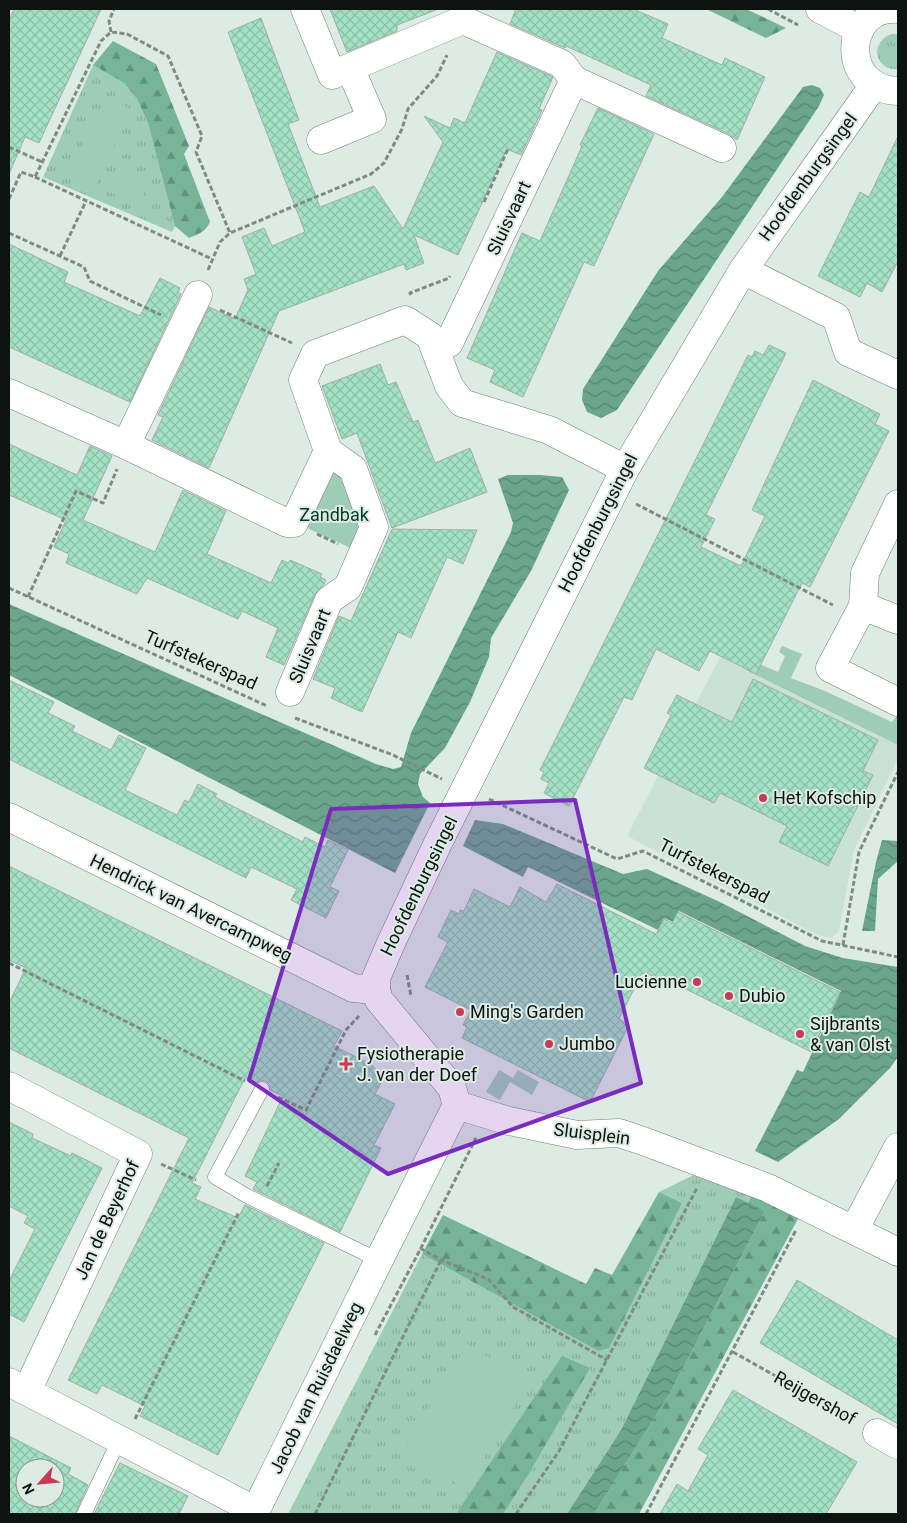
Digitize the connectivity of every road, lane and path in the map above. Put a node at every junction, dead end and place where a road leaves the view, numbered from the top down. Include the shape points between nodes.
1 (114, 9) edge
2 (305, 9) edge
3 (820, 9) edge
4 (898, 9) edge
5 (463, 20) junction
6 (860, 30) junction
7 (111, 32) junction
8 (350, 68) junction
9 (574, 80) junction
10 (886, 88) edge
11 (322, 140) dead end
12 (9, 147) edge
13 (722, 148) dead end
14 (42, 162) junction
15 (535, 164) junction
16 (35, 177) junction
17 (9, 199) edge
18 (86, 201) junction
19 (482, 206) dead end
20 (9, 233) edge
21 (230, 233) junction
22 (60, 256) junction
23 (212, 259) junction
24 (453, 269) dead end
25 (743, 270) junction
26 (197, 297) junction
27 (183, 325) junction
28 (412, 325) junction
29 (435, 348) junction
30 (315, 354) junction
31 (898, 375) edge
32 (9, 393) edge
33 (126, 445) junction
34 (328, 451) junction
35 (619, 481) junction
36 (898, 504) edge
37 (294, 523) junction
38 (361, 555) junction
39 (9, 588) edge
40 (28, 597) junction
41 (861, 612) junction
42 (898, 620) edge
43 (898, 702) edge
44 (284, 705) junction
45 (898, 772) edge
46 (438, 777) dead end
47 (466, 788) junction
48 (9, 817) edge
49 (843, 945) junction
50 (898, 957) edge
51 (9, 963) edge
52 (364, 997) junction
53 (9, 1086) edge
54 (262, 1089) junction
55 (457, 1105) junction
56 (898, 1147) edge
57 (138, 1154) junction
58 (709, 1166) junction
59 (216, 1177) junction
60 (247, 1196) junction
61 (808, 1207) junction
62 (854, 1230) junction
63 (415, 1248) dead end
64 (898, 1252) edge
65 (441, 1260) junction
66 (378, 1262) junction
67 (732, 1352) junction
68 (607, 1360) junction
69 (18, 1387) edge
70 (888, 1439) edge
71 (121, 1441) junction
72 (255, 1513) edge
73 (84, 1514) edge
74 (315, 1514) edge
75 (516, 1514) edge
76 (646, 1514) edge

1 - 7 path via 108,21
2 - 8 street via 332,75
3 - 6 street
4 - 6 street via 882,11 871,17
5 - 8 street
5 - 9 street via 562,64
5 - 21 path via 437,76 408,109 402,129 384,163 371,174
6 - 10 street via 855,52 858,66 865,77
7 - 14 path via 101,40
7 - 21 path via 127,34 168,56 202,136 196,152
8 - 11 street via 372,119
9 - 13 street
9 - 15 street, Sluisvaart
10 - 25 street, Hoofdenburgsingel
12 - 14 path
14 - 16 path
15 - 19 path via 507,151
15 - 29 street, Sluisvaart via 449,343
16 - 17 path via 21,172
16 - 18 path
18 - 22 path
18 - 23 path
20 - 22 path
21 - 23 path via 220,242
22 - 27 path via 84,267 90,281
23 - 26 path
24 - 28 path via 449,278 410,293 414,305
25 - 31 street via 836,317 848,352
25 - 35 street, Hoofdenburgsingel
26 - 27 street
26 - 30 path
27 - 33 street
28 - 29 street via 430,336
28 - 30 street via 404,320
29 - 35 street via 449,386 462,403 549,430
30 - 34 street via 303,380
32 - 33 street
33 - 37 street via 287,523
33 - 40 path via 103,504 76,491
34 - 37 street
34 - 38 street, Sluisvaart via 352,469 374,527
35 - 41 path
35 - 47 street, Hoofdenburgsingel
36 - 41 street via 866,573
37 - 38 path
38 - 44 street, Sluisvaart via 348,587 329,600
39 - 40 path, Turfstekerspad
40 - 44 path, Turfstekerspad
41 - 42 street
41 - 43 street via 830,668
44 - 46 path, Turfstekerspad
45 - 49 path via 858,852
47 - 49 path, Turfstekerspad via 617,859 643,851 822,941
47 - 52 street, Hoofdenburgsingel
48 - 52 street, Hendrick van Avercampweg
49 - 50 path, Turfstekerspad
51 - 54 path
52 - 54 path via 306,1110
52 - 55 street via 379,1000 452,1088
53 - 57 street, Jan de Beyerhof
54 - 59 lane
55 - 58 street, Sluisplein via 577,1136 619,1133
55 - 66 street, Jacob van Ruisdaelweg
56 - 62 street
57 - 59 path via 201,1182
57 - 69 street, Jan de Beyerhof
58 - 61 street, Sluisplein
58 - 68 path
59 - 60 lane
60 - 66 lane
60 - 71 path
61 - 62 street, Sluisplein
61 - 67 path
62 - 64 street, Sluisplein
63 - 65 path via 421,1248
65 - 68 path via 488,1280 513,1307
65 - 74 path
66 - 72 street, Jacob van Ruisdaelweg
67 - 70 path, Reijgershof
67 - 76 path
68 - 75 path via 559,1451
69 - 71 street
71 - 72 street
71 - 73 lane

